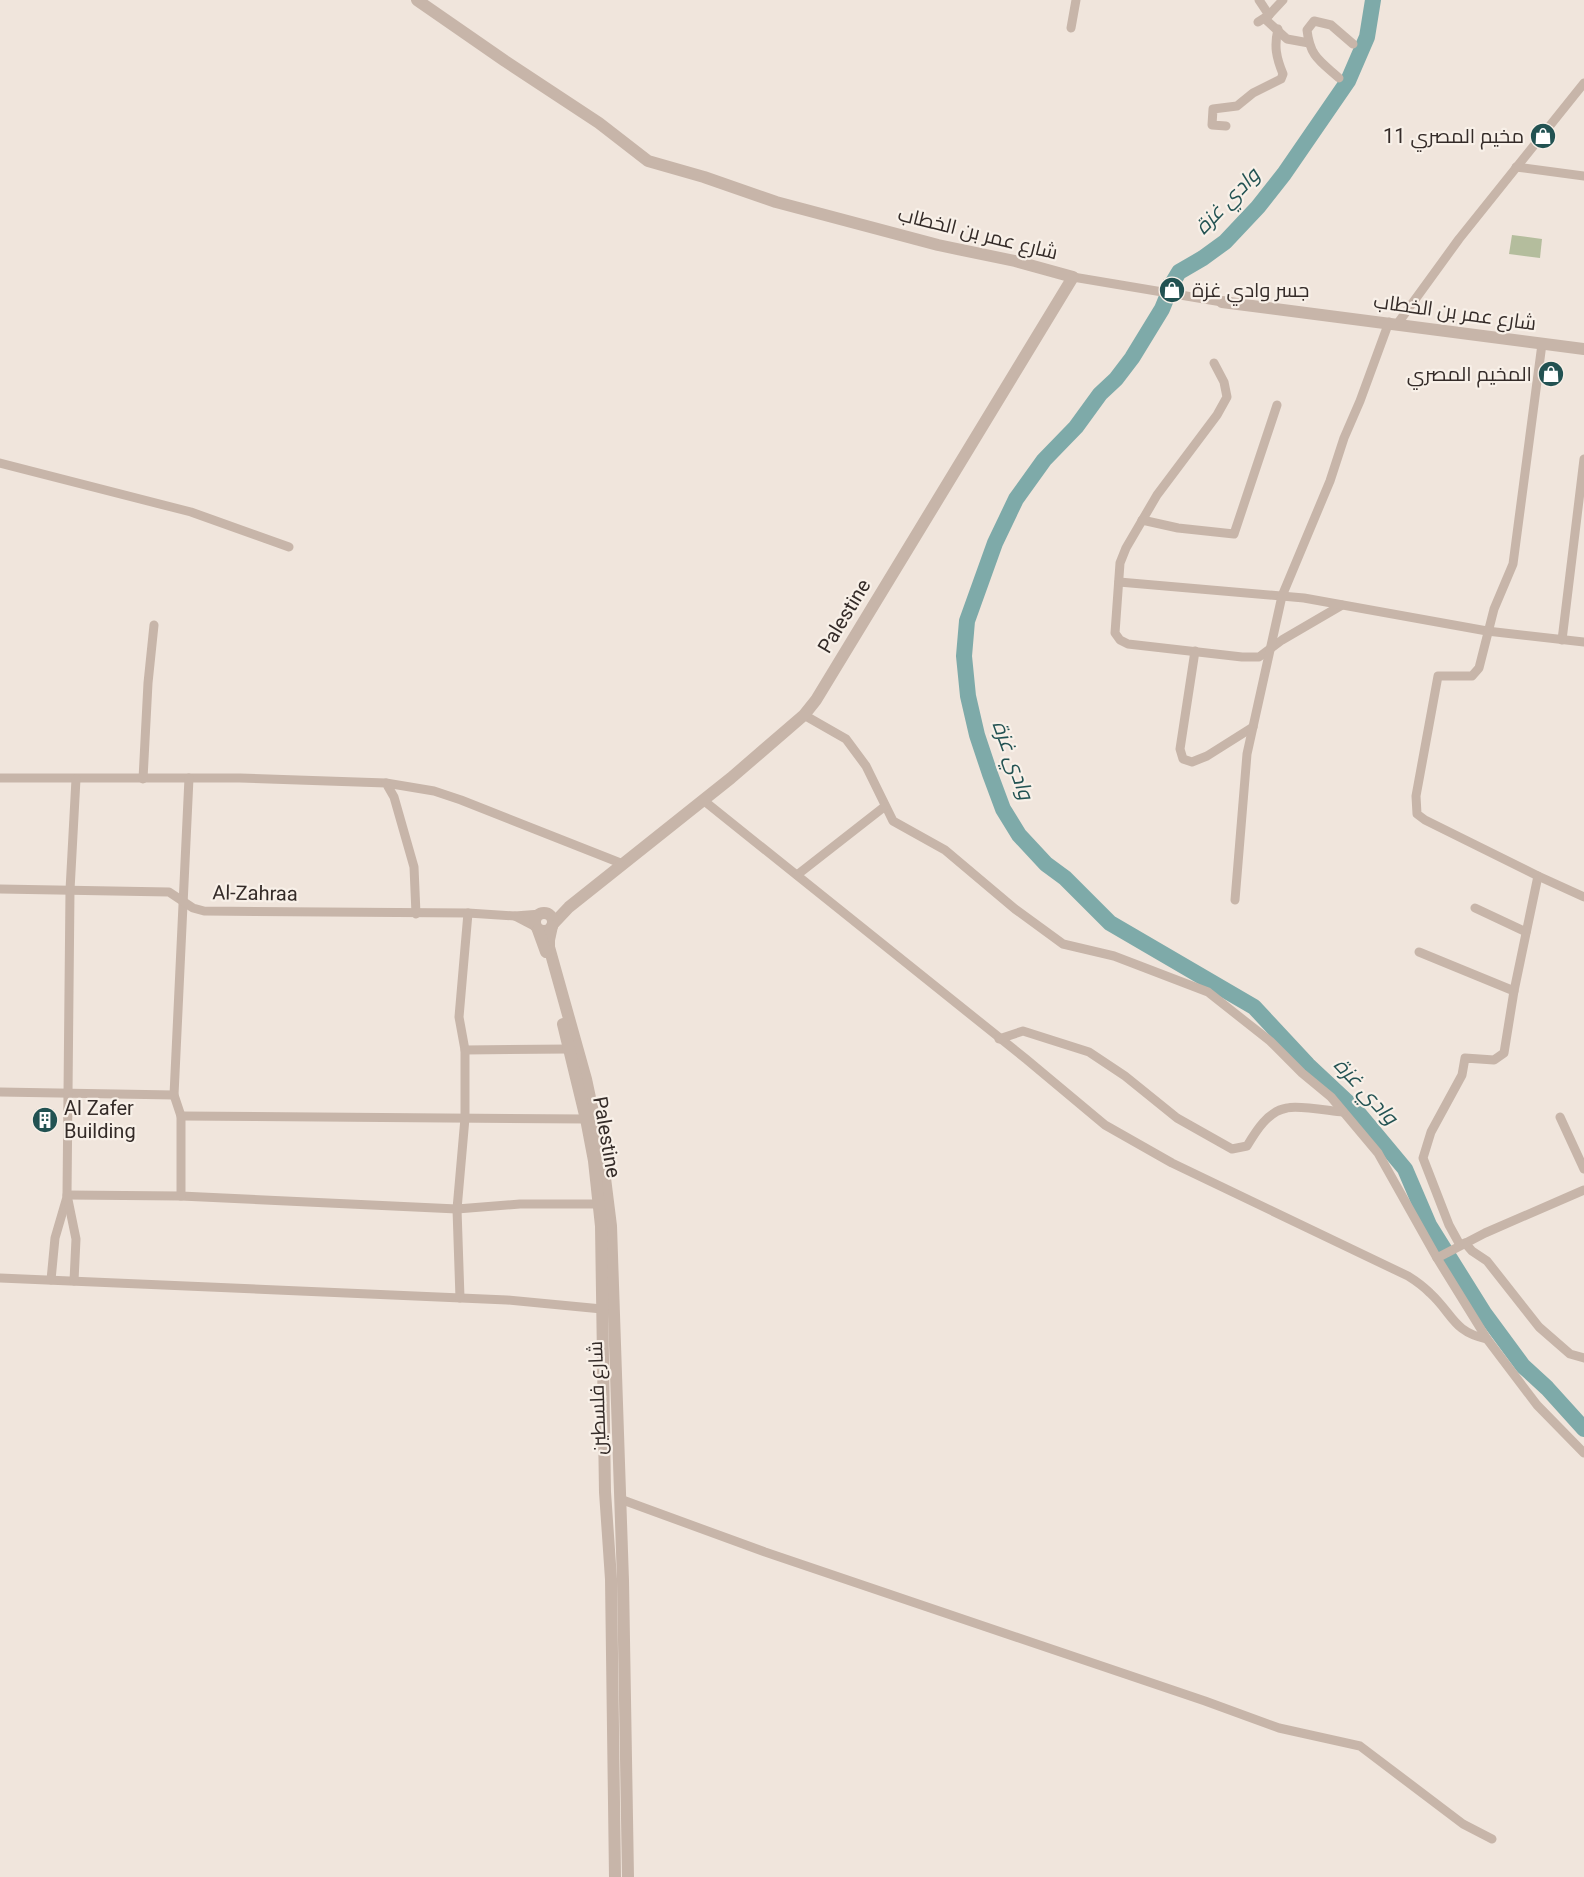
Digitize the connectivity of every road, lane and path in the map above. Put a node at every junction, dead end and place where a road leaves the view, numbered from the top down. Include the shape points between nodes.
1 (417, 0) edge
2 (1076, 0) edge
3 (1258, 0) edge
4 (1282, 0) edge
5 (1264, 19) junction
6 (1071, 28) dead end
7 (1278, 28) junction
8 (1309, 42) junction
9 (1353, 44) dead end
10 (1339, 78) dead end
11 (1584, 83) edge
12 (1226, 126) dead end
13 (1516, 167) junction
14 (1584, 176) edge
15 (1073, 277) junction
16 (1222, 302) joint
17 (1394, 323) junction
18 (1542, 344) junction
19 (1584, 349) edge
20 (1214, 363) dead end
21 (1277, 405) dead end
22 (1584, 459) edge
23 (0, 463) edge
24 (1142, 520) junction
25 (289, 547) dead end
26 (1119, 582) junction
27 (1282, 596) junction
28 (1342, 605) junction
29 (154, 625) dead end
30 (1487, 631) junction
31 (1562, 640) junction
32 (1584, 642) edge
33 (1270, 650) junction
34 (1195, 651) junction
35 (804, 715) junction
36 (1253, 727) junction
37 (0, 778) edge
38 (143, 778) junction
39 (189, 778) junction
40 (76, 779) junction
41 (386, 783) junction
42 (702, 800) junction
43 (884, 807) dead end
44 (623, 864) junction
45 (797, 875) junction
46 (1538, 876) junction
47 (0, 889) edge
48 (70, 890) junction
49 (1584, 897) edge
50 (1236, 900) dead end
51 (184, 903) junction
52 (1475, 908) dead end
53 (468, 913) junction
54 (417, 914) junction
55 (515, 916) junction
56 (548, 919) junction
57 (537, 928) junction
58 (1526, 932) junction
59 (1419, 952) dead end
60 (1514, 991) junction
61 (999, 1039) junction
62 (569, 1049) junction
63 (465, 1050) junction
64 (0, 1092) edge
65 (68, 1093) junction
66 (174, 1095) junction
67 (1344, 1112) junction
68 (181, 1116) junction
69 (1560, 1117) dead end
70 (465, 1118) junction
71 (586, 1119) junction
72 (1584, 1169) edge
73 (1584, 1190) edge
74 (67, 1195) junction
75 (181, 1196) junction
76 (598, 1204) junction
77 (457, 1209) junction
78 (1463, 1244) junction
79 (1439, 1257) junction
80 (0, 1278) edge
81 (51, 1280) junction
82 (74, 1281) junction
83 (460, 1298) junction
84 (602, 1309) junction
85 (1487, 1339) junction
86 (604, 1357) joint
87 (1584, 1358) edge
88 (1584, 1453) edge
89 (620, 1499) junction
90 (1492, 1839) dead end
91 (615, 1877) edge
92 (628, 1877) edge

1 - 15 street, شارع عمر بن الخطاب via 599,123 648,161 776,202
2 - 6 street
3 - 5 street
4 - 5 street
5 - 7 street
7 - 8 street via 1287,39
7 - 12 street via 1274,43 1283,74 1281,80 1253,93 1237,106 1213,109 1212,125
8 - 9 street via 1307,30 1314,21 1331,25
8 - 10 street via 1313,54
11 - 13 street
13 - 14 street
13 - 17 street
15 - 16 street, شارع عمر بن الخطاب
15 - 35 street, Palestine
16 - 17 street, شارع عمر بن الخطاب
17 - 18 street, شارع عمر بن الخطاب
17 - 27 street
18 - 19 street, شارع عمر بن الخطاب
18 - 30 street via 1513,564
20 - 24 street via 1227,397
21 - 24 street via 1234,534
22 - 31 street
23 - 25 street via 191,513
24 - 26 street via 1120,563
26 - 27 street
26 - 34 street via 1115,633 1120,640
27 - 28 street
27 - 33 street
28 - 30 street
28 - 33 street
29 - 38 street
30 - 31 street
30 - 46 street via 1479,668 1472,676 1438,676 1416,796 1417,814
31 - 32 street
33 - 34 street via 1259,657
33 - 36 street
34 - 36 street via 1180,749 1183,759 1192,762 1208,756
35 - 42 street, Palestine
35 - 67 street via 846,739 866,766 893,821 945,850 1063,944 1114,956 1208,992 1270,1041
36 - 50 street via 1247,754
37 - 40 street
38 - 39 street
38 - 40 street
39 - 41 street
39 - 51 street
40 - 48 street
41 - 44 street via 461,800
41 - 54 street via 394,797 414,867
42 - 44 street, Palestine
42 - 45 street
43 - 45 street
44 - 56 street, Palestine
45 - 61 street
46 - 49 street
46 - 58 street
47 - 48 street, Al-Zahraa
48 - 51 street, Al-Zahraa via 169,892
48 - 65 street
51 - 54 street, Al-Zahraa via 204,910
51 - 66 street
52 - 58 street
53 - 54 street, Al-Zahraa
53 - 55 street, Al-Zahraa
53 - 63 street via 459,1017
55 - 56 street, Al-Zahraa
55 - 57 street, Al-Zahraa
56 - 57 street, Palestine via 546,932
56 - 89 street, شارع فلسطين via 549,947 586,1079 602,1154 611,1226
57 - 62 street, Palestine via 546,950
58 - 60 street
59 - 60 street
60 - 78 street via 1504,1053 1494,1060 1465,1058 1462,1075 1431,1132 1423,1158 1449,1225
61 - 67 street via 1023,1031 1089,1052 1177,1118 1232,1149 1247,1146 1258,1127 1287,1107
61 - 85 street via 1105,1125 1173,1163 1408,1276 1432,1294 1466,1333
62 - 63 street
62 - 71 street, Palestine
63 - 70 street
64 - 65 street
65 - 66 street
65 - 74 street
66 - 68 street
67 - 79 street via 1378,1153
68 - 70 street
68 - 75 street
69 - 72 street
70 - 71 street
70 - 77 street
71 - 76 street, Palestine
73 - 78 street
74 - 75 street
74 - 81 street via 54,1238
74 - 82 street via 76,1239
75 - 77 street
76 - 77 street
76 - 84 street, Palestine
77 - 83 street
78 - 79 street
78 - 87 street via 1487,1261 1539,1327 1570,1354
79 - 85 street
80 - 81 street
81 - 82 street
82 - 83 street
83 - 84 street
84 - 86 street, Palestine
85 - 88 street via 1537,1405
86 - 91 street, شارع فلسطين
89 - 90 street via 1278,1728 1360,1746 1463,1824
89 - 92 street, شارع فلسطين

